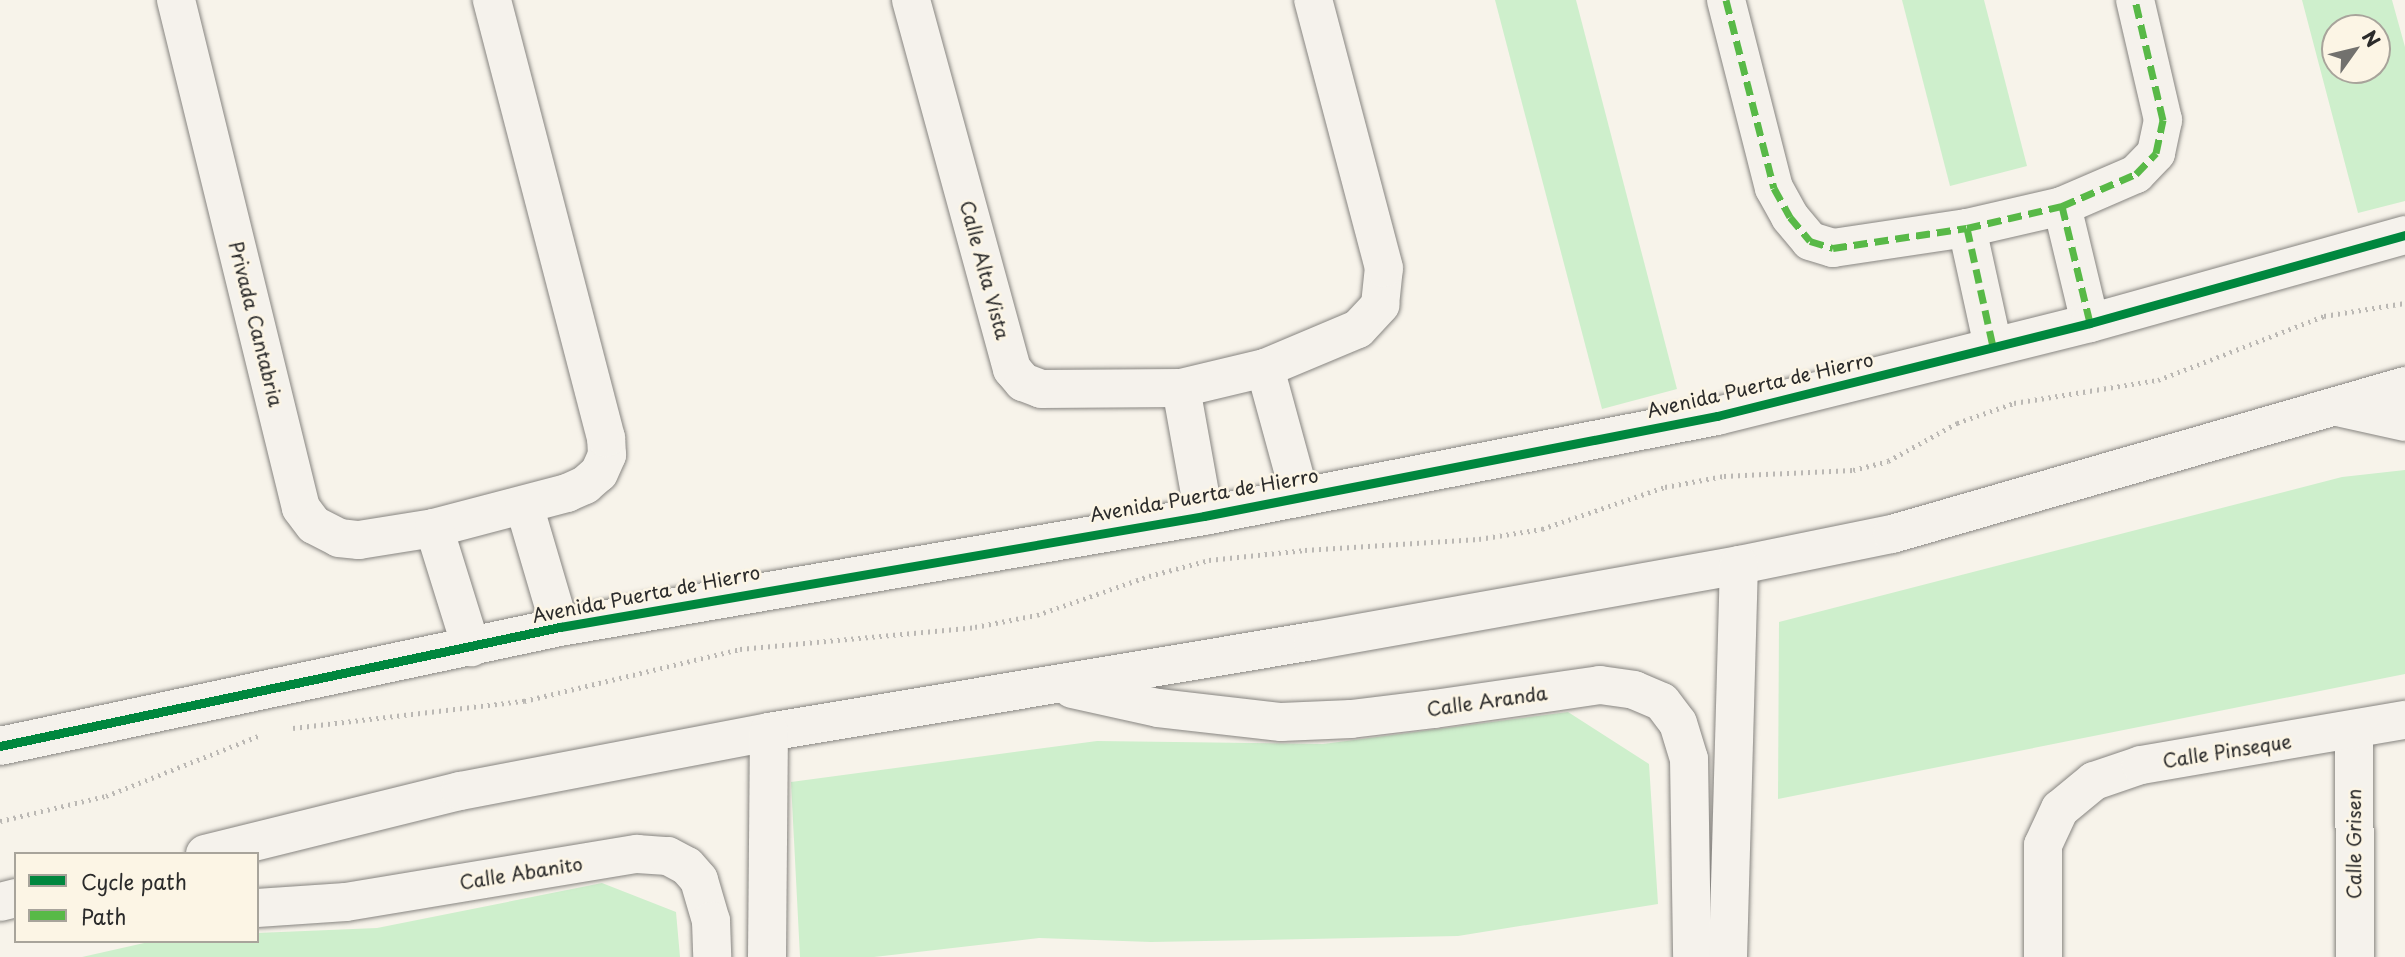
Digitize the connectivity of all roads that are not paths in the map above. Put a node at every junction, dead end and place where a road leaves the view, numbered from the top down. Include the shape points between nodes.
1 (176, 0) edge
2 (492, 0) edge
3 (911, 0) edge
4 (1314, 0) edge
5 (1726, 0) edge
6 (2135, 0) edge
7 (2062, 206) junction
8 (1967, 228) junction
9 (2405, 235) edge
10 (2090, 323) junction
11 (1993, 346) junction
12 (1265, 368) junction
13 (2405, 387) edge
14 (1181, 388) junction
15 (2336, 406) junction
16 (2405, 422) edge
17 (1300, 496) junction
18 (524, 505) junction
19 (1204, 516) junction
20 (434, 528) junction
21 (1739, 565) junction
22 (560, 627) junction
23 (471, 647) junction
24 (1052, 684) junction
25 (2405, 720) edge
26 (2354, 731) junction
27 (769, 732) junction
28 (0, 746) edge
29 (213, 852) edge
30 (259, 908) edge
31 (1716, 956) edge
32 (712, 957) edge
33 (767, 957) edge
34 (1682, 957) edge
35 (2043, 957) edge
36 (2355, 957) edge

1 - 20 street, Privada Cantabria via 301,508 314,525 339,538 359,540
2 - 18 street, Privada Cantabria via 606,438 607,455 599,473 585,485
3 - 14 street, Calle Alta Vista via 1012,369 1023,382 1041,389
4 - 12 street, Calle Alta Vista via 1384,268 1380,305 1358,329
5 - 8 street via 1774,188 1810,241 1833,248
6 - 7 street via 2163,120 2156,153 2136,174
7 - 8 street
7 - 10 street
8 - 11 street
9 - 10 street, Avenida Puerta de Hierro
10 - 11 street, Avenida Puerta de Hierro
11 - 17 street, Avenida Puerta de Hierro via 1717,416
12 - 14 street, Calle Alta Vista
12 - 17 street
13 - 15 street
14 - 19 street
15 - 16 street
15 - 21 street via 1892,534
17 - 19 street, Avenida Puerta de Hierro
18 - 20 street, Privada Cantabria
18 - 22 street
19 - 22 street, Avenida Puerta de Hierro
20 - 23 street
21 - 24 street
21 - 31 street
22 - 23 street, Avenida Puerta de Hierro
23 - 28 street, Avenida Puerta de Hierro
24 - 27 street
24 - 31 street, Calle Aranda via 1158,708 1282,722 1351,719 1600,685 1634,690 1662,702 1678,723 1689,758
25 - 26 street, Calle Pinseque
26 - 35 street, Calle Pinseque via 2141,765 2094,781 2060,809 2043,845
26 - 36 street, Calle Grisen
27 - 29 street via 460,791
27 - 33 street
30 - 32 street, Calle Abanito via 346,902 637,854 667,856 687,866 699,880 711,921
31 - 34 street

